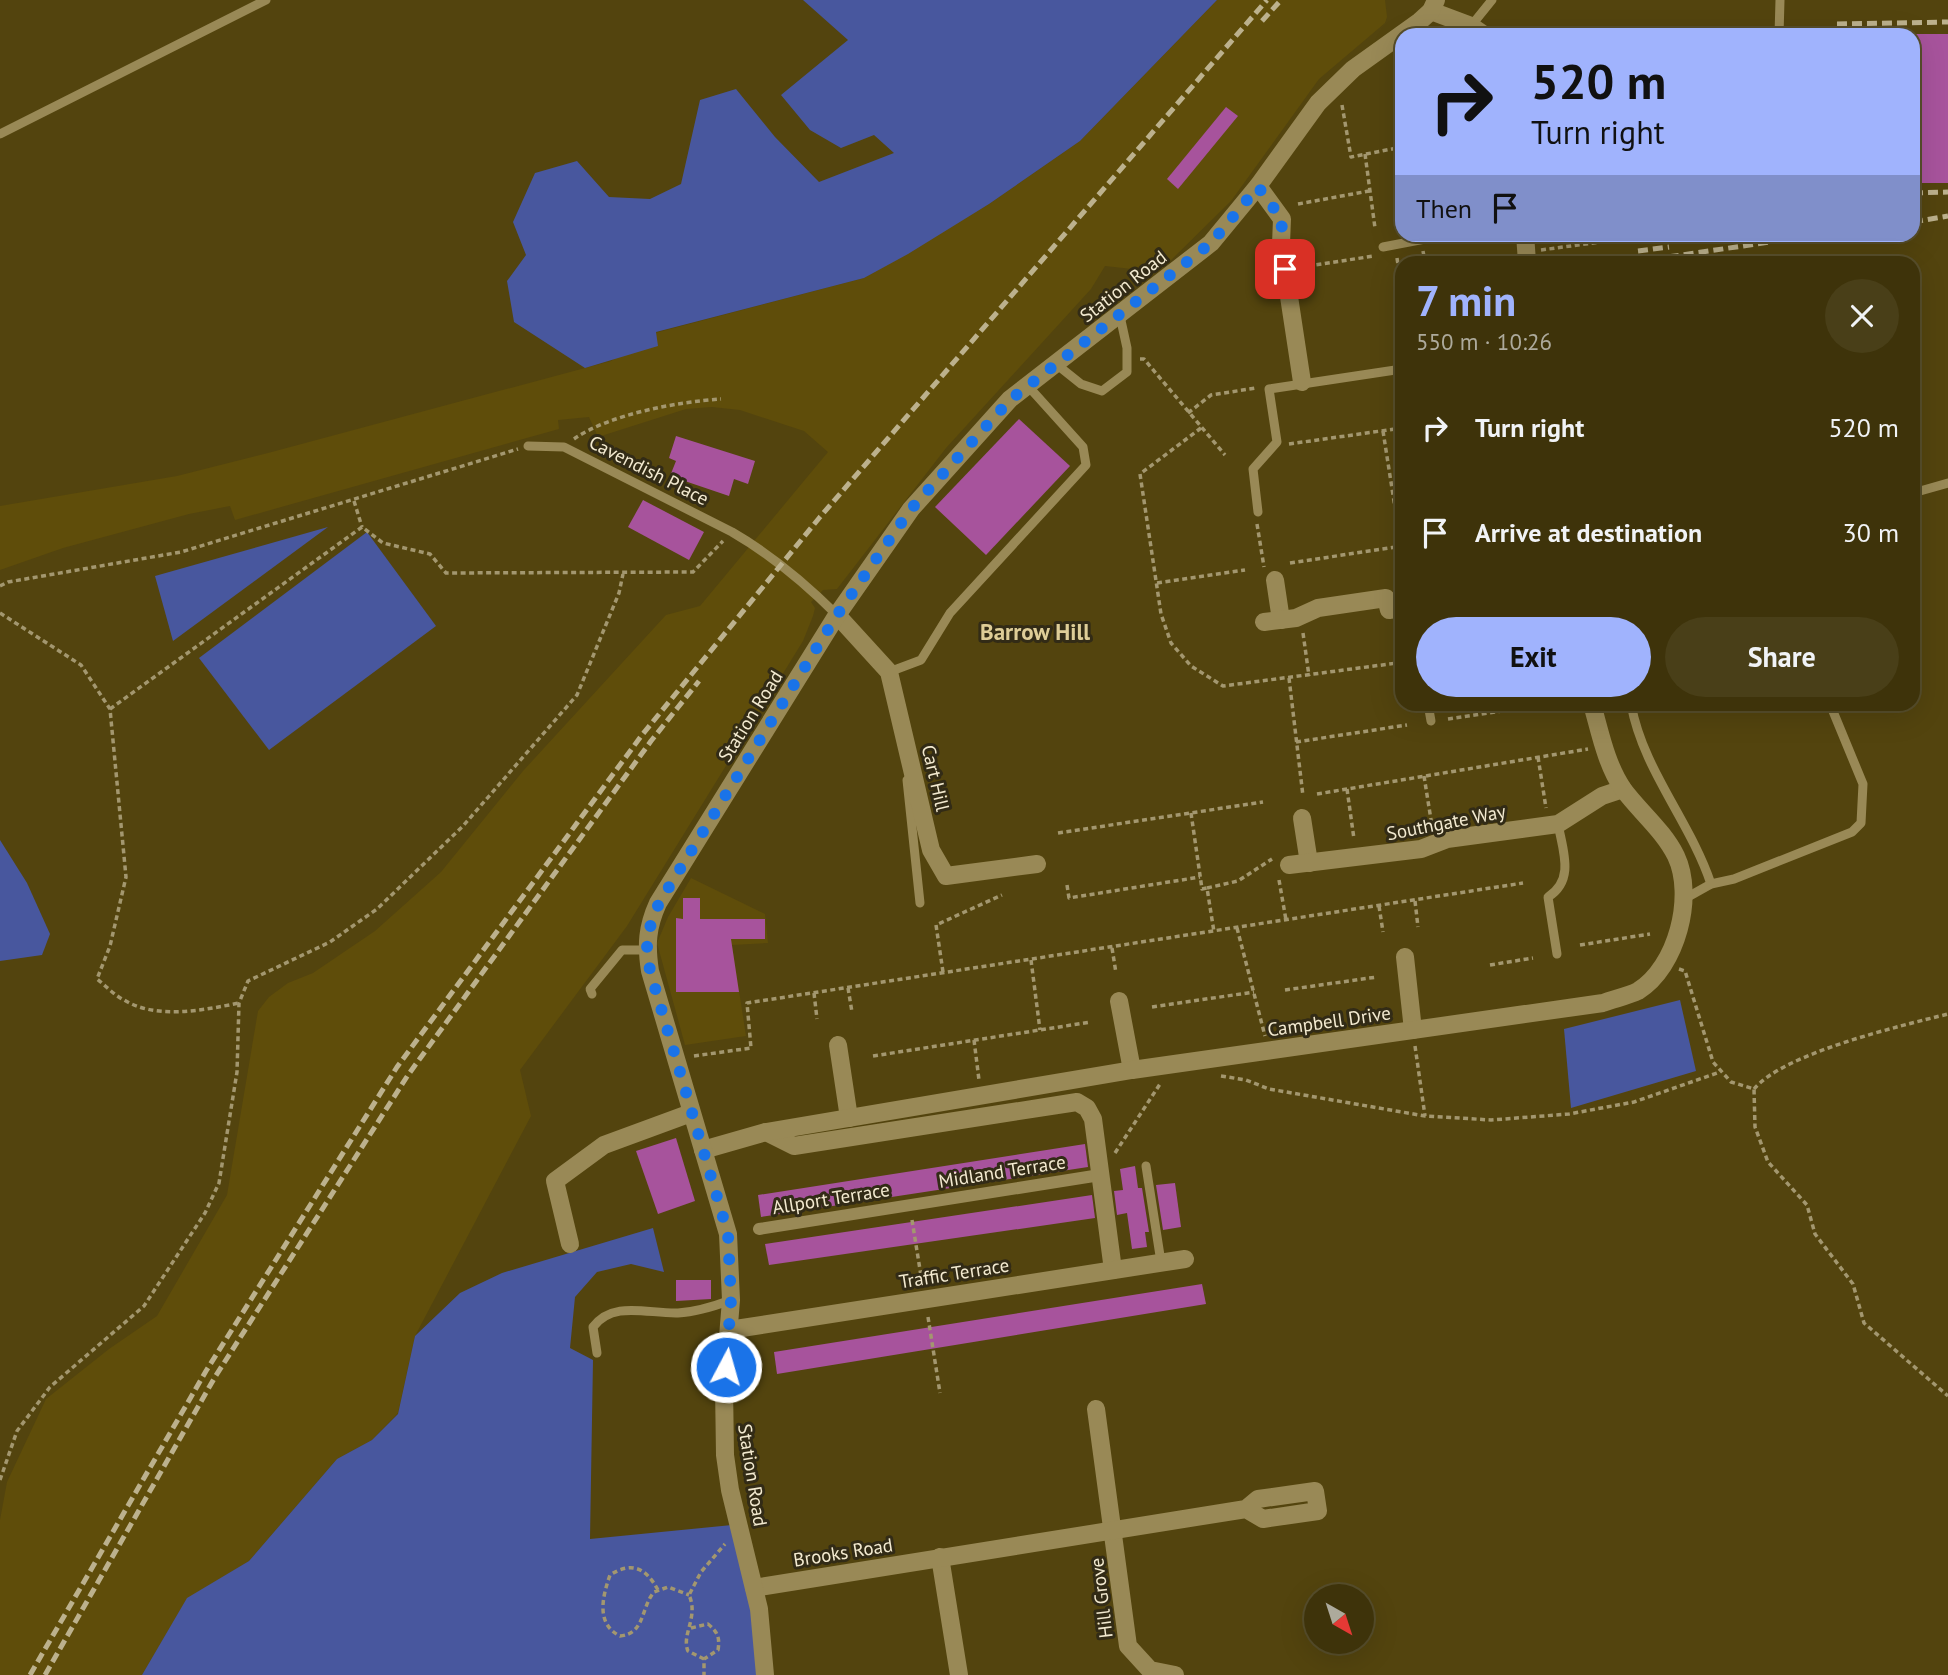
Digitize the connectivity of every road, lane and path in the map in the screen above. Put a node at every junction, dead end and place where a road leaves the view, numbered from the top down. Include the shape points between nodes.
1 (266, 0) edge
2 (1492, 0) edge
3 (1780, 0) edge
4 (1434, 5) edge
5 (1405, 28) edge
6 (1474, 28) edge
7 (1478, 28) edge
8 (1779, 28) edge
9 (1395, 36) edge
10 (1342, 104) dead end
11 (0, 134) edge
12 (1395, 148) edge
13 (1365, 154) junction
14 (1258, 187) junction
15 (1369, 191) junction
16 (1298, 204) dead end
17 (1375, 228) dead end
18 (1418, 242) edge
19 (1593, 242) edge
20 (1423, 249) dead end
21 (1526, 250) edge
22 (1381, 251) joint
23 (1396, 253) dead end
24 (1396, 256) edge
25 (1424, 256) edge
26 (1308, 266) dead end
27 (1120, 316) junction
28 (1127, 357) junction
29 (1056, 364) junction
30 (1395, 370) edge
31 (1302, 382) junction
32 (1028, 386) junction
33 (1259, 388) dead end
34 (721, 399) dead end
35 (1188, 413) junction
36 (1201, 428) junction
37 (1395, 429) edge
38 (1383, 431) junction
39 (528, 446) joint
40 (564, 447) junction
41 (1271, 447) junction
42 (1225, 455) dead end
43 (1948, 483) edge
44 (1920, 491) edge
45 (355, 501) junction
46 (1395, 504) edge
47 (1257, 516) joint
48 (362, 527) junction
49 (732, 532) junction
50 (1395, 547) edge
51 (1290, 563) dead end
52 (1245, 570) dead end
53 (623, 573) junction
54 (1269, 574) joint
55 (1157, 583) junction
56 (0, 586) edge
57 (1395, 609) edge
58 (0, 613) edge
59 (837, 615) junction
60 (1302, 631) dead end
61 (1395, 663) edge
62 (889, 672) junction
63 (1309, 676) junction
64 (1289, 678) junction
65 (110, 709) junction
66 (1429, 711) edge
67 (1495, 711) edge
68 (1594, 711) edge
69 (1633, 711) edge
70 (1833, 711) edge
71 (1448, 719) dead end
72 (1431, 721) dead end
73 (901, 724) junction
74 (1407, 725) dead end
75 (1296, 742) junction
76 (1604, 748) junction
77 (1538, 757) junction
78 (1424, 776) junction
79 (1347, 789) junction
80 (1623, 789) junction
81 (1317, 794) dead end
82 (1303, 796) dead end
83 (1263, 802) dead end
84 (1191, 813) junction
85 (1303, 818) dead end
86 (1553, 819) junction
87 (1433, 832) dead end
88 (1058, 833) dead end
89 (1355, 844) dead end
90 (1309, 863) junction
91 (1037, 864) dead end
92 (1280, 868) junction
93 (1200, 877) junction
94 (1522, 883) dead end
95 (1712, 884) junction
96 (1067, 885) dead end
97 (1207, 888) junction
98 (1002, 895) dead end
99 (1686, 898) junction
100 (1415, 900) junction
101 (920, 904) dead end
102 (1379, 906) junction
103 (1286, 920) junction
104 (1418, 927) dead end
105 (1237, 928) junction
106 (1214, 932) junction
107 (1383, 932) dead end
108 (1650, 934) dead end
109 (1580, 945) dead end
110 (1112, 948) junction
111 (647, 950) junction
112 (1557, 954) dead end
113 (1405, 957) dead end
114 (1533, 958) dead end
115 (1031, 960) junction
116 (1662, 964) junction
117 (1490, 965) dead end
118 (943, 973) junction
119 (1116, 973) dead end
120 (1377, 977) dead end
121 (848, 988) junction
122 (1285, 989) dead end
123 (1254, 992) junction
124 (814, 993) junction
125 (592, 995) dead end
126 (1119, 1001) dead end
127 (239, 1003) junction
128 (1152, 1007) dead end
129 (852, 1012) dead end
130 (1948, 1014) edge
131 (817, 1019) dead end
132 (1091, 1023) dead end
133 (1040, 1030) junction
134 (1413, 1030) junction
135 (974, 1040) junction
136 (838, 1045) dead end
137 (1269, 1051) junction
138 (873, 1056) dead end
139 (675, 1059) junction
140 (1132, 1070) junction
141 (1720, 1072) junction
142 (1218, 1076) dead end
143 (1172, 1083) dead end
144 (1754, 1089) junction
145 (981, 1096) junction
146 (691, 1113) junction
147 (1424, 1116) junction
148 (849, 1118) junction
149 (766, 1132) junction
150 (703, 1150) junction
151 (1146, 1166) dead end
152 (1100, 1175) junction
153 (910, 1204) joint
154 (759, 1229) dead end
155 (570, 1244) dead end
156 (1185, 1259) dead end
157 (1161, 1262) junction
158 (1113, 1270) junction
159 (731, 1300) junction
160 (729, 1330) junction
161 (597, 1353) dead end
162 (1948, 1396) edge
163 (1096, 1409) dead end
164 (0, 1480) edge
165 (1246, 1509) dead end
166 (1113, 1529) junction
167 (739, 1531) junction
168 (940, 1557) junction
169 (754, 1587) junction
170 (658, 1590) junction
171 (689, 1595) junction
172 (691, 1628) junction
173 (704, 1659) junction
174 (704, 1675) edge
175 (765, 1675) edge
176 (959, 1675) edge
177 (1175, 1675) edge

1 - 11 lane
2 - 7 lane
3 - 8 lane
4 - 5 street, Station Road
4 - 6 street
9 - 14 street, Station Road via 1327,94
10 - 13 path via 1351,157
12 - 13 path
13 - 15 path
14 - 27 street, Station Road via 1211,243
14 - 31 street via 1282,219 1281,244
15 - 16 path
15 - 17 path
18 - 22 lane
19 - 21 path
20 - 25 path
22 - 26 path
23 - 24 path
27 - 28 lane
27 - 29 street, Station Road
28 - 29 lane via 1127,372 1102,391 1081,384
28 - 35 path via 1144,359
29 - 32 street, Station Road
30 - 31 lane
31 - 41 lane via 1269,389 1276,442
32 - 59 street, Station Road via 911,509
32 - 62 lane via 1083,447 1086,465 950,613 921,660
33 - 35 path via 1212,395
34 - 40 path via 674,404 594,428
35 - 36 path
36 - 42 path
36 - 55 path via 1140,474
37 - 38 path
38 - 41 path
38 - 46 path
39 - 40 lane, Cavendish Place
39 - 45 path
40 - 49 lane, Cavendish Place
41 - 47 lane via 1254,469
43 - 44 lane
45 - 48 path
45 - 56 path via 181,552
47 - 54 path
48 - 53 path via 383,543 430,554 446,573
48 - 65 path
49 - 53 path via 693,572
49 - 59 lane, Cavendish Place
50 - 51 path
52 - 55 path
53 - 127 path via 577,695 463,826 377,909 330,942 248,981
54 - 57 street via 1273,621 1296,618 1318,608 1386,598 1389,610
55 - 64 path via 1171,643 1191,666 1223,686
58 - 65 path via 81,665
59 - 62 street, Cart Hill
59 - 111 street, Station Road via 659,903 648,930
60 - 63 path
61 - 63 path
62 - 73 street, Cart Hill
63 - 64 path
64 - 75 path
65 - 127 path via 126,877 97,979 125,1001 157,1009 190,1013
66 - 72 lane
67 - 71 path
68 - 76 street, Campbell Drive
69 - 95 lane via 1656,777 1701,854
70 - 95 lane via 1863,784 1861,823 1852,832
73 - 91 street, Cart Hill via 931,850 946,876
73 - 101 lane
74 - 75 path
75 - 82 path
76 - 77 path
76 - 80 street, Campbell Drive
77 - 78 path
77 - 86 path
78 - 79 path
78 - 87 path
79 - 81 path
79 - 89 path
80 - 86 street, Southgate Way
80 - 99 street, Campbell Drive via 1653,821 1677,858
83 - 84 path
84 - 88 path
84 - 93 path
85 - 90 street
86 - 90 street, Southgate Way via 1447,839 1421,849
86 - 112 lane via 1567,869 1560,890 1548,897
90 - 92 street, Southgate Way
92 - 97 path
92 - 103 path
93 - 96 path via 1069,898
93 - 97 path via 1202,889
94 - 100 path
95 - 99 lane
97 - 106 path
98 - 118 path via 936,925
99 - 116 street, Campbell Drive via 1683,920
100 - 102 path
100 - 104 path
102 - 103 path
102 - 107 path
103 - 105 path
105 - 106 path
105 - 123 path
106 - 110 path
108 - 109 path
110 - 115 path
110 - 119 path
111 - 125 lane via 622,950 590,989
111 - 139 street, Station Road
113 - 134 street
114 - 117 path
115 - 118 path
115 - 133 path
116 - 134 street, Campbell Drive via 1639,990 1602,1003
116 - 141 path via 1685,971
118 - 121 path
120 - 122 path
121 - 124 path
121 - 129 path
123 - 128 path
123 - 137 path
124 - 131 path
124 - 139 path via 747,1003 751,1048
126 - 140 street
127 - 164 path via 237,1072 219,1184 205,1213 144,1306 50,1387 17,1431
130 - 144 path via 1816,1053
132 - 133 path
133 - 135 path
134 - 137 street, Campbell Drive
134 - 147 path
135 - 138 path
135 - 145 path
136 - 148 street
137 - 140 street, Campbell Drive
139 - 146 street, Station Road
140 - 145 street, Campbell Drive
141 - 144 path via 1731,1082
141 - 147 path via 1634,1102 1569,1114 1491,1120
142 - 147 path
143 - 152 path via 1160,1085
144 - 162 path via 1755,1127 1768,1162 1807,1206 1815,1234 1853,1284 1864,1323
145 - 148 street, Campbell Drive
146 - 150 street, Station Road
146 - 155 street via 604,1144 555,1181
148 - 149 street, Campbell Drive
149 - 150 street, Campbell Drive
149 - 152 street via 794,1146 1077,1101 1093,1119
150 - 159 street, Station Road via 728,1234
151 - 157 lane
152 - 153 street, Midland Terrace
152 - 158 street
153 - 154 street, Allport Terrace
156 - 157 street, Traffic Terrace
157 - 158 street, Traffic Terrace
158 - 160 street, Traffic Terrace
159 - 160 street, Station Road
159 - 161 lane via 681,1313 620,1309 602,1315 593,1327
160 - 167 street, Station Road via 723,1421
163 - 166 street
165 - 166 street, Brooks Road
166 - 168 street, Brooks Road
166 - 177 street, Hill Grove via 1128,1646 1150,1670
167 - 169 street, Station Road
167 - 171 path via 720,1547
168 - 169 street, Brooks Road
168 - 176 street
169 - 175 street, Station Road
170 - 170 path via 629,1636 620,1636 606,1626 602,1617 610,1575 629,1566 641,1568
170 - 171 path via 668,1587
171 - 172 path via 694,1613
172 - 173 path via 685,1644 688,1651
172 - 173 path via 708,1625 716,1630 718,1650
173 - 174 path

